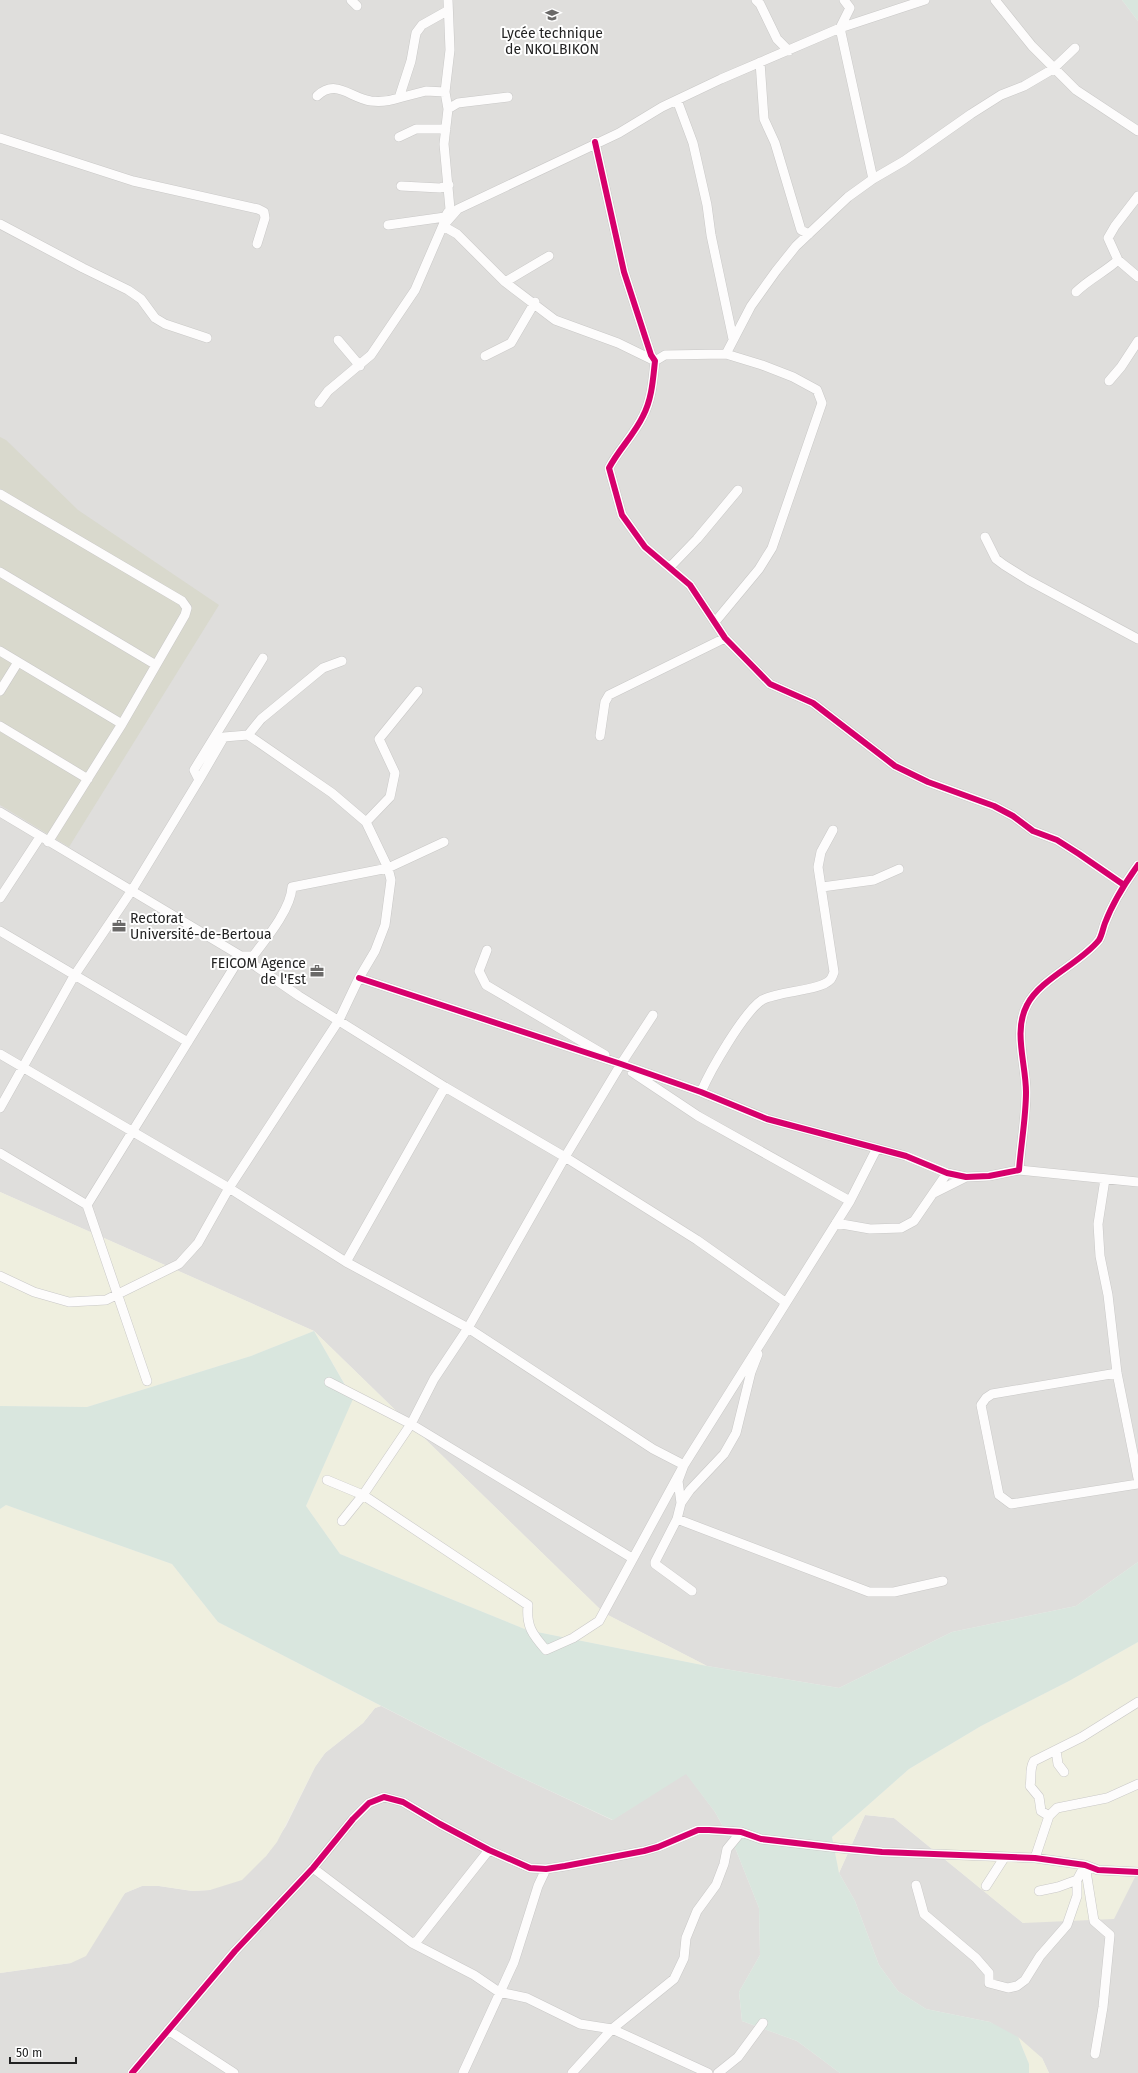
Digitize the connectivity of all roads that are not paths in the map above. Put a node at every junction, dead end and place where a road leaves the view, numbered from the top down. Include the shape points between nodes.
1 (448, 0) edge
2 (756, 0) edge
3 (844, 0) edge
4 (925, 0) edge
5 (995, 0) edge
6 (448, 11) junction
7 (840, 28) junction
8 (1075, 48) dead end
9 (789, 51) junction
10 (760, 62) junction
11 (1053, 68) junction
12 (445, 92) junction
13 (317, 96) dead end
14 (508, 97) dead end
15 (398, 98) junction
16 (677, 100) junction
17 (448, 109) junction
18 (446, 129) junction
19 (1138, 131) edge
20 (399, 137) dead end
21 (0, 138) edge
22 (595, 142) junction
23 (873, 179) junction
24 (449, 185) junction
25 (401, 186) dead end
26 (1138, 196) edge
27 (450, 209) junction
28 (0, 224) edge
29 (388, 225) dead end
30 (443, 226) junction
31 (809, 234) junction
32 (257, 244) dead end
33 (549, 256) dead end
34 (1118, 260) junction
35 (1138, 277) edge
36 (506, 282) junction
37 (1076, 292) dead end
38 (535, 302) junction
39 (207, 338) dead end
40 (733, 339) junction
41 (338, 340) dead end
42 (1138, 340) edge
43 (726, 354) junction
44 (485, 356) dead end
45 (655, 361) junction
46 (360, 366) junction
47 (1109, 381) dead end
48 (319, 403) dead end
49 (738, 490) dead end
50 (0, 494) edge
51 (985, 537) dead end
52 (670, 567) junction
53 (0, 572) edge
54 (715, 622) junction
55 (725, 638) junction
56 (1138, 639) edge
57 (0, 651) edge
58 (263, 658) dead end
59 (342, 661) dead end
60 (18, 662) junction
61 (156, 665) junction
62 (0, 691) edge
63 (418, 691) dead end
64 (122, 724) junction
65 (0, 726) edge
66 (248, 735) junction
67 (600, 736) dead end
68 (88, 779) junction
69 (199, 780) junction
70 (0, 812) edge
71 (366, 822) junction
72 (833, 830) dead end
73 (40, 837) junction
74 (48, 842) junction
75 (444, 842) dead end
76 (1138, 865) edge
77 (388, 868) junction
78 (899, 868) dead end
79 (1124, 885) junction
80 (822, 887) junction
81 (132, 890) junction
82 (0, 898) edge
83 (0, 931) edge
84 (487, 950) dead end
85 (240, 956) junction
86 (74, 976) junction
87 (359, 978) junction
88 (653, 1015) dead end
89 (339, 1020) junction
90 (188, 1042) junction
91 (0, 1054) edge
92 (621, 1064) junction
93 (22, 1067) junction
94 (445, 1087) junction
95 (700, 1092) junction
96 (0, 1108) edge
97 (133, 1130) junction
98 (876, 1150) junction
99 (0, 1153) edge
100 (565, 1157) junction
101 (1019, 1170) junction
102 (947, 1173) junction
103 (966, 1177) junction
104 (1105, 1179) junction
105 (1138, 1182) edge
106 (229, 1188) junction
107 (933, 1194) junction
108 (850, 1201) junction
109 (87, 1205) junction
110 (836, 1223) junction
111 (346, 1262) junction
112 (0, 1276) edge
113 (117, 1295) junction
114 (785, 1302) junction
115 (468, 1328) junction
116 (1117, 1373) junction
117 (147, 1381) dead end
118 (329, 1382) dead end
119 (411, 1424) junction
120 (684, 1465) junction
121 (1138, 1478) edge
122 (327, 1480) dead end
123 (1138, 1484) edge
124 (363, 1495) junction
125 (681, 1504) junction
126 (677, 1519) junction
127 (342, 1521) dead end
128 (632, 1558) junction
129 (943, 1581) dead end
130 (692, 1591) dead end
131 (1138, 1702) edge
132 (1056, 1750) junction
133 (1064, 1772) dead end
134 (1138, 1784) edge
135 (1049, 1816) junction
136 (740, 1832) junction
137 (489, 1850) junction
138 (1004, 1858) junction
139 (1035, 1858) junction
140 (1085, 1865) junction
141 (313, 1868) junction
142 (546, 1869) junction
143 (1138, 1872) edge
144 (1077, 1880) junction
145 (916, 1885) dead end
146 (986, 1886) dead end
147 (1039, 1890) dead end
148 (412, 1944) junction
149 (498, 1992) junction
150 (763, 2023) dead end
151 (612, 2029) junction
152 (168, 2030) junction
153 (1095, 2054) dead end
154 (132, 2073) edge
155 (234, 2073) edge
156 (463, 2073) edge
157 (572, 2073) edge
158 (708, 2073) edge
159 (718, 2073) edge

1 - 6 street
2 - 9 street via 777,39
3 - 7 street via 850,8
4 - 7 street
5 - 11 street
6 - 12 street via 450,50
6 - 15 street via 422,25 416,33 411,61
7 - 9 street
7 - 23 street
8 - 11 street
9 - 10 street
10 - 16 street
10 - 31 street via 764,119 775,143 801,230
11 - 19 street via 1076,90
11 - 23 street via 977,110 904,161
12 - 15 street via 426,91
12 - 17 street
13 - 15 street via 324,89 333,88 370,101 390,101
14 - 17 street via 458,103
16 - 22 street via 619,133
16 - 40 street via 694,150 707,205
17 - 18 street
18 - 20 street via 416,129
18 - 24 street via 444,144
21 - 32 street via 133,181 258,209 264,212 265,218
22 - 30 street via 458,208
22 - 45 street via 624,272
23 - 31 street via 848,197
24 - 25 street via 440,188
24 - 27 street
26 - 34 street via 1108,238
27 - 29 street via 445,217
27 - 30 street
28 - 39 street via 128,290 141,299 155,318 165,324
30 - 36 street via 457,234
30 - 46 street via 415,290 371,355
31 - 40 street via 776,271 751,306
33 - 36 street
34 - 35 street
34 - 37 street via 1084,283
36 - 38 street
38 - 44 street via 511,343
38 - 45 street via 556,320 618,343
40 - 43 street
41 - 46 street
42 - 47 street
43 - 45 street via 665,355
43 - 54 street via 793,377 817,390 822,403 772,548 759,569
45 - 52 street via 652,389 644,415 609,468 622,515 645,547
46 - 48 street via 328,391
49 - 52 street
50 - 61 street via 182,601 187,608 185,615
51 - 56 street via 996,559 1004,565
52 - 54 street via 690,585
53 - 61 street
54 - 55 street
55 - 67 street via 610,695 605,702
55 - 79 street via 770,684 813,703 895,766 928,782 1006,812 1033,831 1063,843
57 - 60 street
58 - 69 street via 194,770
59 - 66 street via 323,668 261,719
60 - 62 street
60 - 64 street
61 - 64 street
63 - 71 street via 379,739 395,773 390,797
64 - 68 street
65 - 68 street
66 - 69 street via 224,737
66 - 71 street via 332,793
68 - 74 street
69 - 81 street
70 - 73 street
71 - 77 street
72 - 80 street via 819,857
73 - 74 street
73 - 82 street
74 - 81 street
75 - 77 street
76 - 79 street
77 - 85 street via 292,887 292,894 273,929 253,956
77 - 87 street via 391,880 385,925 375,951
78 - 80 street via 874,880
79 - 101 street via 1100,939 1052,978 1027,1004 1021,1022 1026,1093
80 - 95 street via 834,972 831,980 823,985 763,1000 753,1008 718,1058
81 - 85 street
81 - 86 street
83 - 86 street
84 - 92 street via 479,971 486,984
85 - 89 street
85 - 90 street
86 - 90 street
86 - 93 street
87 - 89 street
87 - 92 street
88 - 92 street
89 - 94 street
89 - 106 street
90 - 97 street
91 - 93 street
92 - 95 street
92 - 100 street
92 - 108 street via 698,1116
93 - 96 street
93 - 97 street
94 - 100 street
94 - 111 street
95 - 98 street via 767,1119
97 - 106 street
97 - 109 street
98 - 102 street via 906,1156
98 - 108 street
99 - 109 street
100 - 114 street via 697,1240
100 - 115 street
101 - 103 street via 989,1176
101 - 104 street
102 - 103 street
102 - 107 street
103 - 107 street
104 - 105 street
104 - 116 street via 1098,1224 1100,1256 1108,1295
106 - 111 street
106 - 113 street via 198,1243 179,1264
107 - 110 street via 914,1221 900,1228 870,1229
108 - 110 street
109 - 113 street
110 - 114 street
111 - 115 street
112 - 113 street via 34,1292 69,1302 106,1300
113 - 117 street
114 - 120 street
114 - 125 street via 757,1356 736,1433 724,1454 690,1490
115 - 119 street via 434,1379
115 - 120 street via 653,1449
116 - 121 street
116 - 123 street via 992,1394 981,1406 999,1495 1011,1504
118 - 119 street
119 - 124 street
119 - 128 street
120 - 125 street via 678,1481
120 - 128 street
122 - 124 street
124 - 127 street
124 - 128 street via 528,1605 526,1620 534,1637 546,1650 573,1638 598,1621
125 - 126 street
126 - 129 street via 869,1592 894,1592
126 - 130 street via 655,1564
131 - 132 street
132 - 133 street via 1058,1764
132 - 135 street via 1034,1761 1030,1768 1030,1786 1039,1797 1042,1811
134 - 135 street via 1107,1798 1062,1806
135 - 139 street
136 - 138 street via 761,1839 882,1852
136 - 142 street via 698,1830 658,1848
136 - 151 street via 727,1850 716,1885 697,1911 686,1938 684,1958 674,1979
137 - 141 street via 403,1802 384,1797 369,1803
137 - 142 street via 530,1868
137 - 148 street
138 - 139 street
138 - 146 street
139 - 140 street
140 - 143 street via 1098,1870
140 - 144 street
140 - 153 street via 1094,1921 1110,1935 1103,2007
141 - 148 street
141 - 152 street via 235,1951
142 - 149 street via 538,1886 514,1962
144 - 145 street via 1077,1896 1067,1925 1040,1956 1025,1980 1017,1986 1008,1988 989,1982 989,1973 976,1958 924,1914
144 - 147 street
148 - 149 street via 474,1975
149 - 151 street via 528,1998 580,2024
149 - 156 street
150 - 159 street via 738,2057
151 - 157 street
151 - 158 street
152 - 154 street
152 - 155 street

